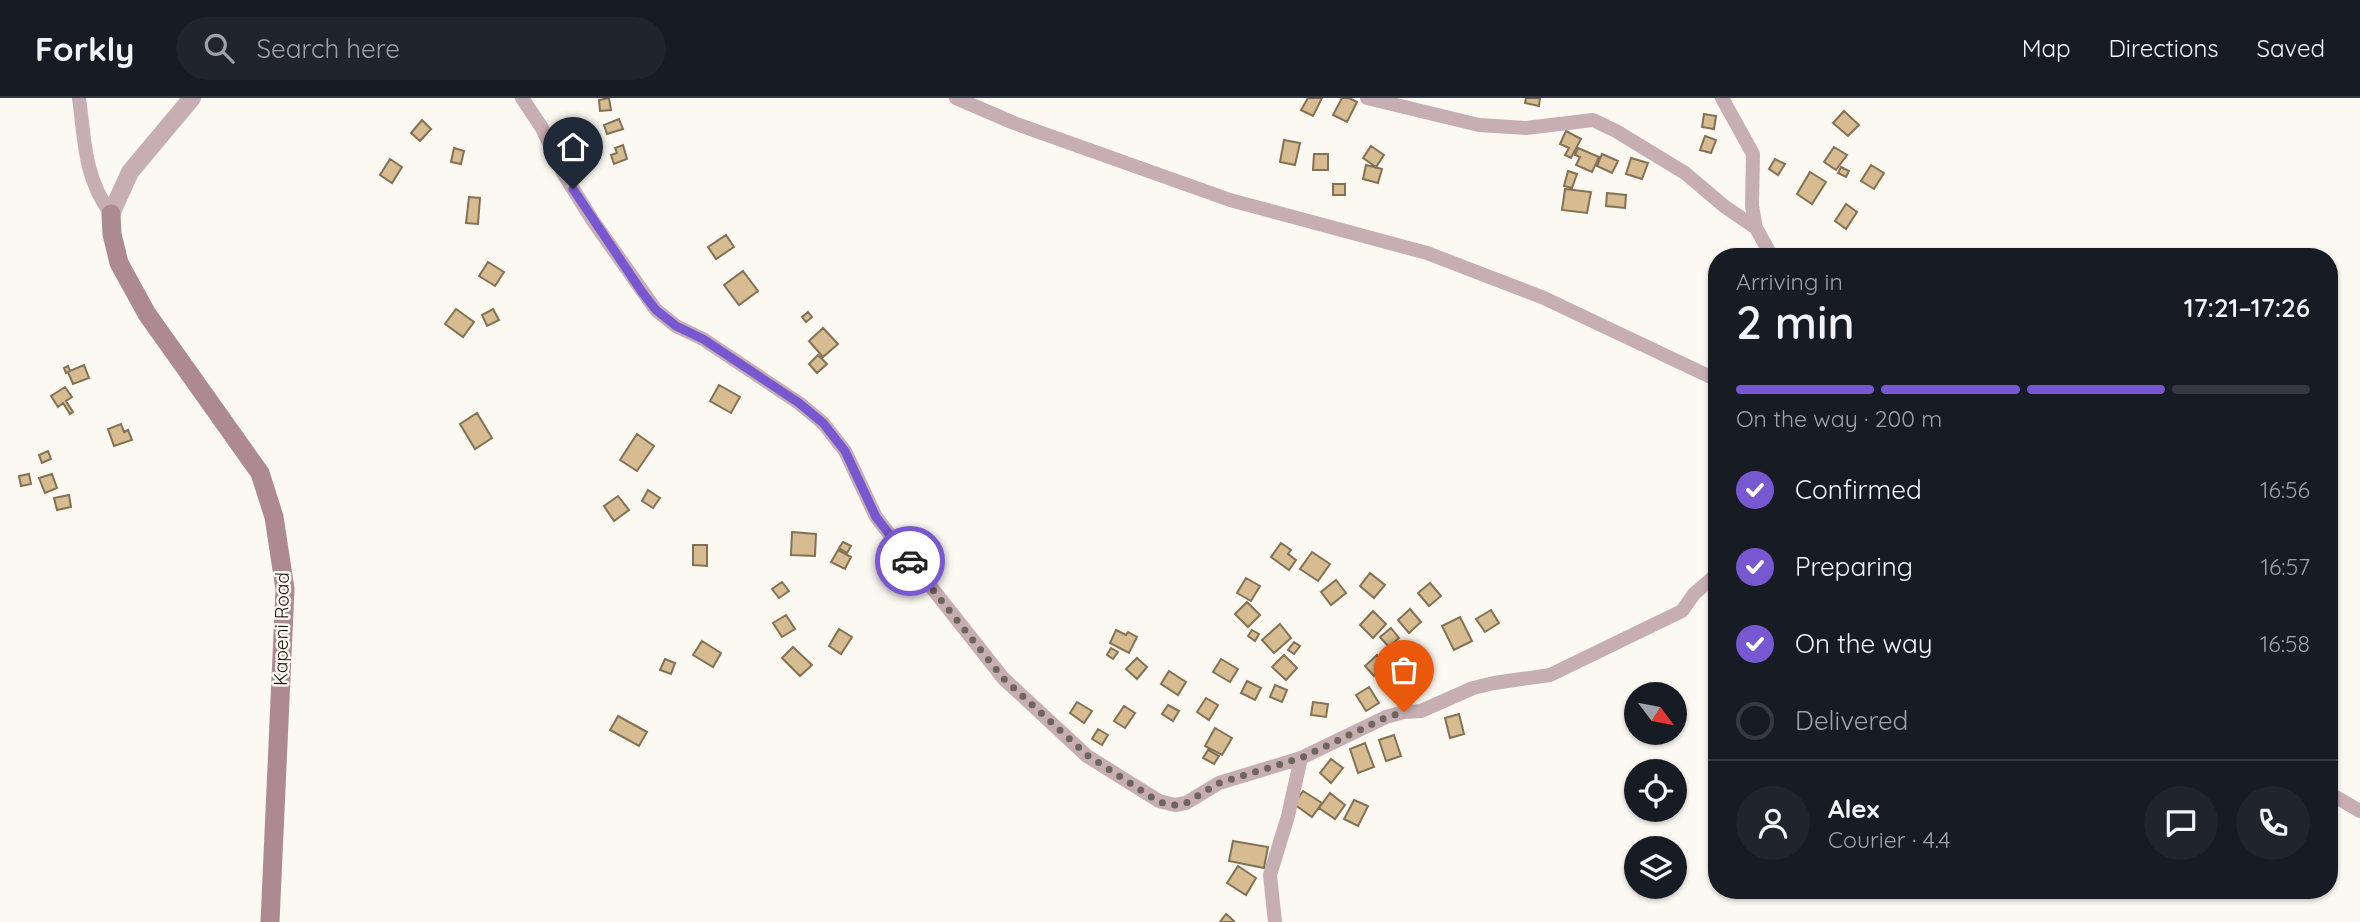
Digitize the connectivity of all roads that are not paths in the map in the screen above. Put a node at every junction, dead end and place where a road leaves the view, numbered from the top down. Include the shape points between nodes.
1 (79, 98) edge
2 (192, 98) edge
3 (523, 98) edge
4 (956, 98) edge
5 (1367, 98) edge
6 (1722, 98) edge
7 (111, 214) junction
8 (1756, 228) junction
9 (1767, 248) edge
10 (1708, 376) edge
11 (1708, 582) edge
12 (1301, 758) junction
13 (2338, 798) edge
14 (2360, 811) edge
15 (270, 922) edge
16 (1275, 922) edge

1 - 7 street via 88,167
2 - 7 street via 130,172
3 - 12 street via 563,173 656,310 823,423 845,451 876,517 1003,678 1087,755 1159,802 1175,805 1219,783
4 - 10 street via 1230,200 1427,253 1544,298
5 - 8 street via 1479,125 1526,128 1593,120 1685,173
6 - 8 street via 1753,154
7 - 15 main road, Kapeni Road via 119,263 148,314 260,473 274,517 285,589
8 - 9 street
11 - 12 street via 1682,611 1550,675 1485,685 1421,711 1387,717
12 - 16 street via 1270,875
13 - 14 street

